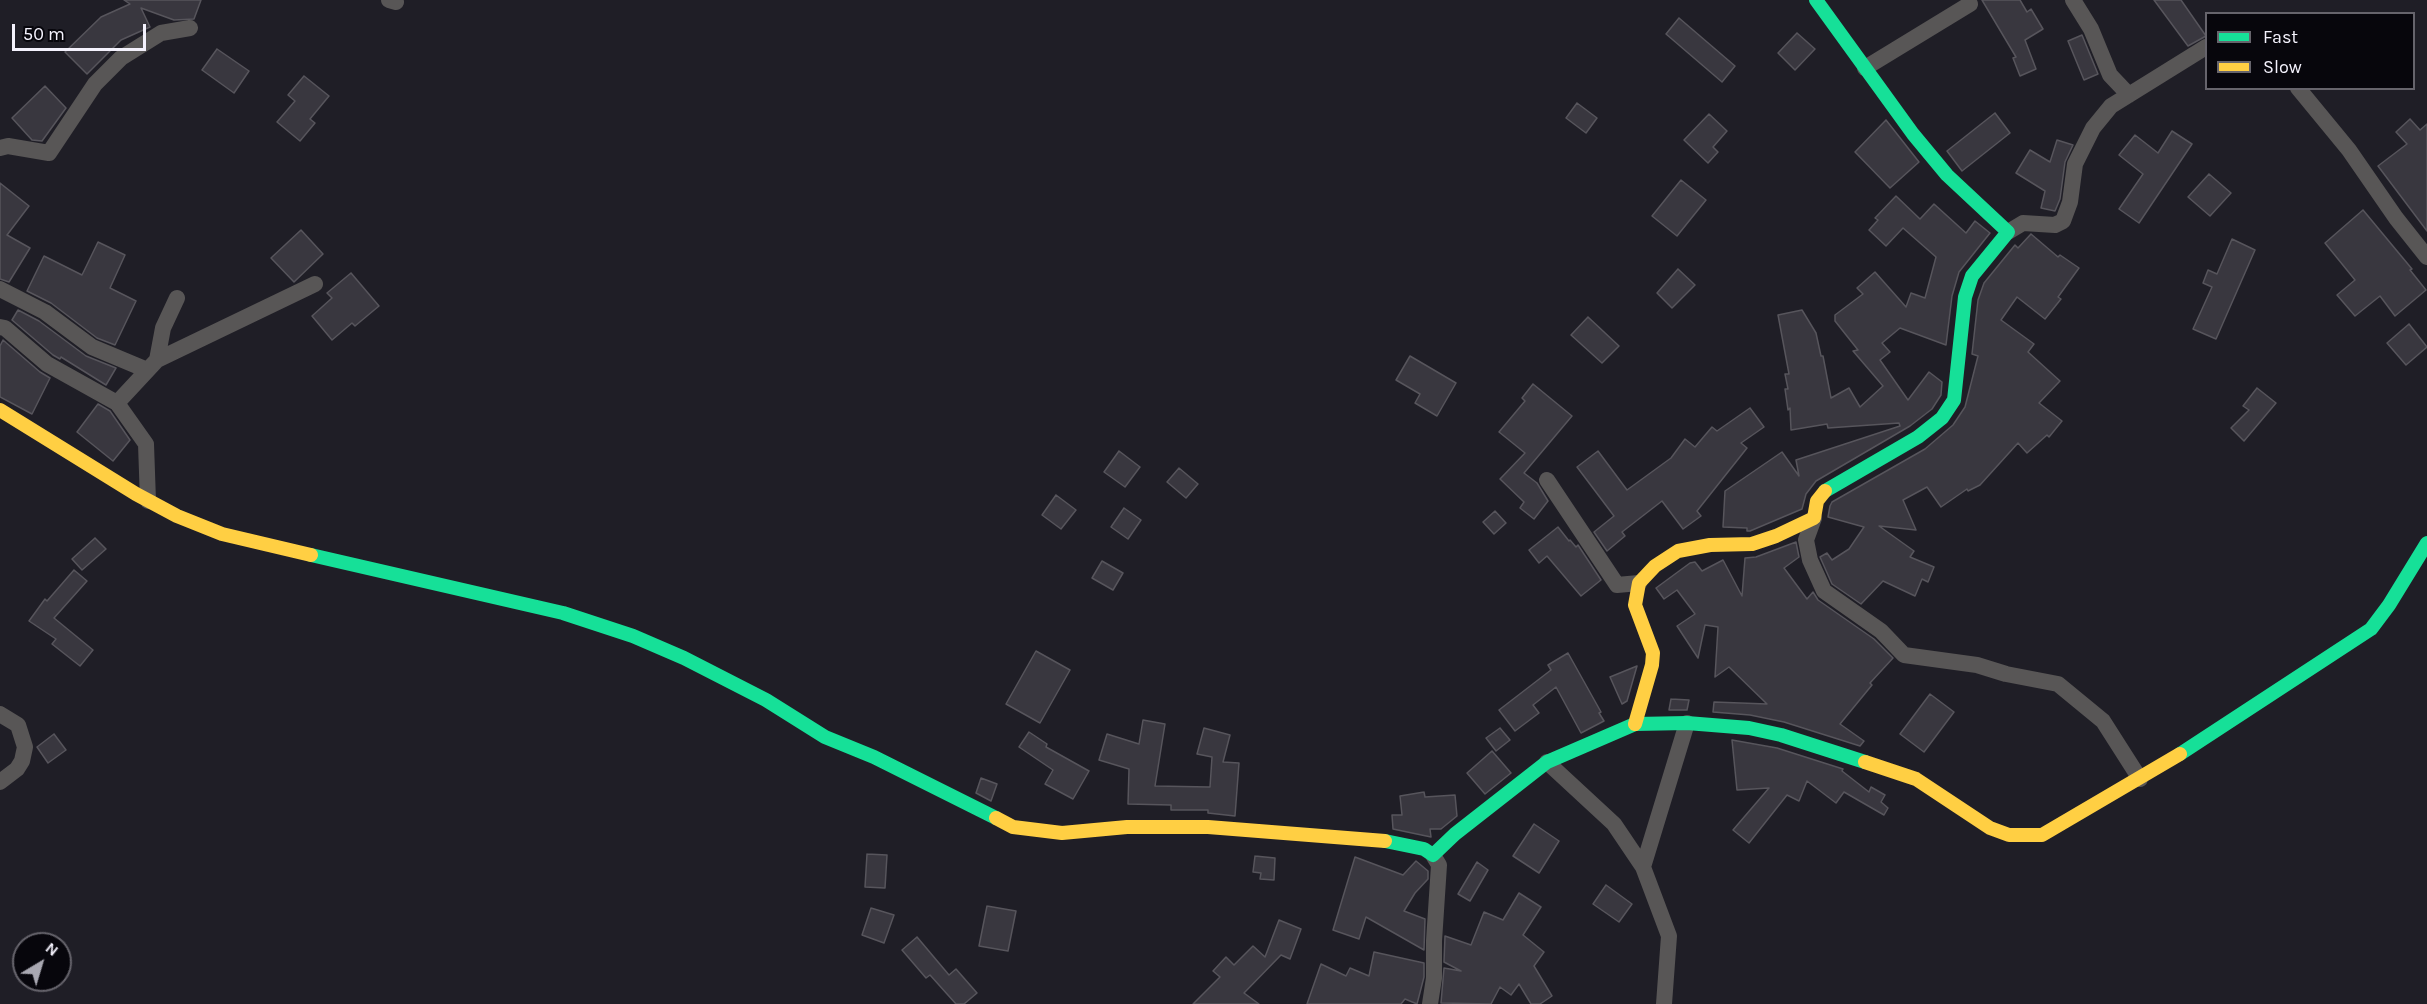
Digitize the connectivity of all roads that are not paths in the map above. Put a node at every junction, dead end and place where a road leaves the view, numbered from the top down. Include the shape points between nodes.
1 (1816, 0) edge
2 (2073, 0) edge
3 (1970, 4) dead end
4 (190, 28) dead end
5 (2205, 48) edge
6 (1865, 68) junction
7 (2300, 90) edge
8 (2129, 95) junction
9 (0, 148) edge
10 (2008, 232) junction
11 (2427, 257) edge
12 (315, 284) dead end
13 (0, 289) edge
14 (177, 298) dead end
15 (0, 327) edge
16 (152, 365) junction
17 (117, 403) junction
18 (0, 410) edge
19 (1547, 480) dead end
20 (148, 501) junction
21 (1814, 518) junction
22 (2427, 543) edge
23 (1640, 583) junction
24 (0, 714) edge
25 (1687, 723) junction
26 (1635, 724) junction
27 (1547, 762) junction
28 (2140, 778) junction
29 (0, 782) edge
30 (1433, 855) junction
31 (1643, 867) junction
32 (1430, 1004) edge
33 (1664, 1004) edge

1 - 6 street
2 - 8 street via 2091,29 2110,75
3 - 6 street
4 - 9 street via 161,33 121,58 95,84 49,153
5 - 8 street
6 - 10 street via 1947,175
7 - 11 street
8 - 10 street via 2111,106 2092,128 2075,164 2063,221 2055,225 2023,223
10 - 21 street via 1972,276 1965,297 1954,400 1942,418 1918,437 1823,492
12 - 16 street
13 - 16 street via 45,312 92,347
14 - 16 street
15 - 17 street via 47,364
16 - 17 street
17 - 20 street via 146,444
18 - 20 street
19 - 23 street via 1617,585
20 - 30 street via 222,534 563,613 633,636 766,700 825,737 874,757 1013,827 1062,833 1127,827 1208,827 1384,842 1424,849
21 - 23 street via 1752,544 1710,544 1677,551 1655,566
21 - 28 street via 1806,540 1824,591 1881,631 1904,655 1977,665 2058,684 2103,721
22 - 28 street via 2371,629
23 - 26 street via 1635,605 1653,653
24 - 29 street via 18,724 25,747 17,769
25 - 26 street
25 - 28 street via 1781,735 1916,779 1990,828 2009,835 2042,835
25 - 31 street
26 - 27 street
27 - 30 street
27 - 31 street via 1614,824
30 - 32 street via 1439,865
31 - 33 street via 1669,936

